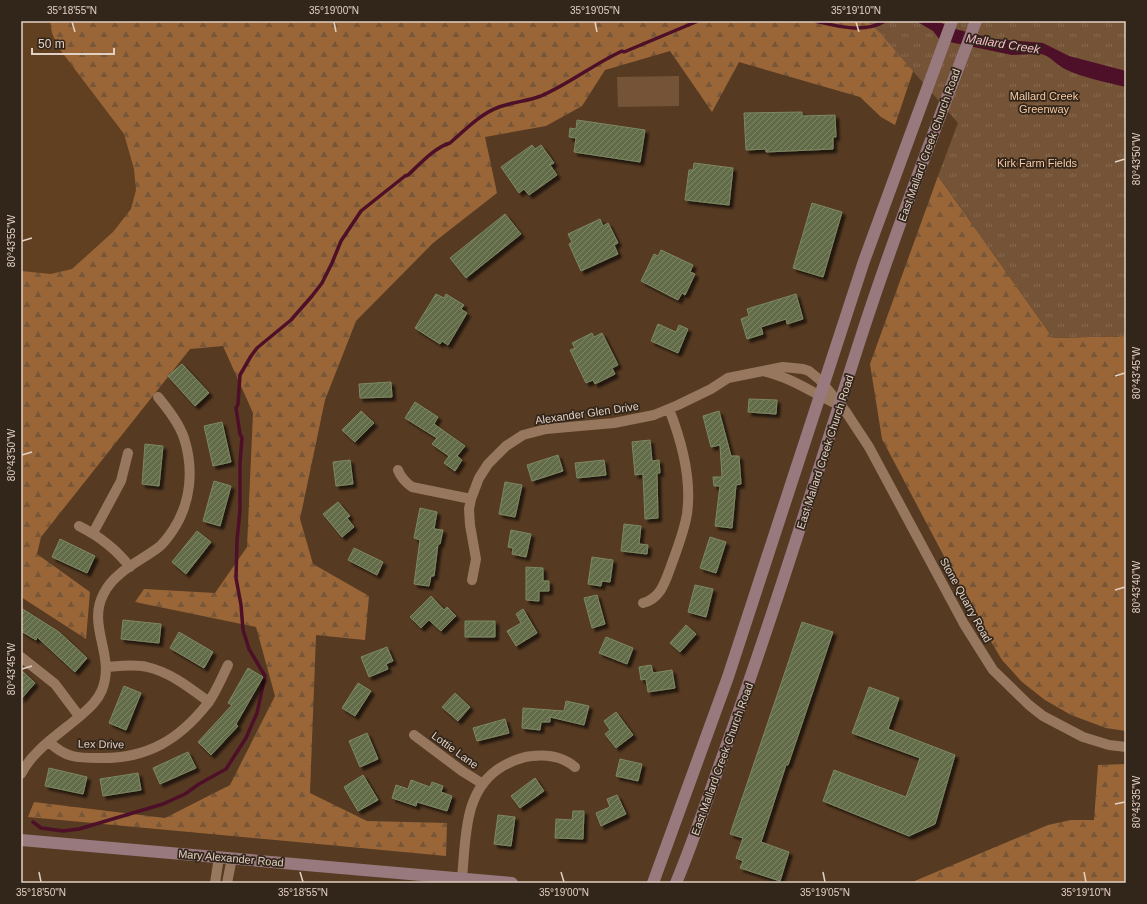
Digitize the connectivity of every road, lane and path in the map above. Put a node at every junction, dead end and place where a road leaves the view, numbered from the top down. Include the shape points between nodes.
1 (952, 21) edge
2 (976, 21) edge
3 (763, 371) junction
4 (823, 384) junction
5 (819, 396) junction
6 (158, 397) dead end
7 (839, 405) junction
8 (669, 409) junction
9 (128, 453) dead end
10 (398, 470) dead end
11 (471, 499) junction
12 (79, 526) dead end
13 (93, 533) junction
14 (130, 567) junction
15 (472, 580) dead end
16 (643, 603) dead end
17 (21, 657) edge
18 (228, 665) dead end
19 (106, 667) junction
20 (209, 702) junction
21 (80, 716) junction
22 (414, 735) dead end
23 (49, 742) junction
24 (1126, 747) edge
25 (575, 767) dead end
26 (21, 774) edge
27 (483, 784) junction
28 (21, 840) edge
29 (219, 857) junction
30 (232, 858) junction
31 (462, 878) junction
32 (215, 883) edge
33 (227, 883) edge
34 (512, 883) edge
35 (653, 883) edge
36 (676, 883) edge

1 - 4 main road, East Mallard Creek Church Road via 864,261
2 - 7 main road, East Mallard Creek Church Road via 894,242
3 - 4 street, Alexander Glen Drive via 783,367 803,369 815,375
3 - 5 street, Alexander Glen Drive via 785,378
3 - 8 street, Alexander Glen Drive via 728,378
4 - 5 main road, East Mallard Creek Church Road
4 - 7 street, Alexander Glen Drive
5 - 7 street, Alexander Glen Drive
5 - 35 main road, East Mallard Creek Church Road via 728,676
6 - 14 street, Lex Drive via 168,408 184,437 189,461 188,498 168,538 161,546
7 - 24 street, Stone Quarry Road via 869,447 964,624 993,670 1043,716 1083,737
7 - 36 main road, East Mallard Creek Church Road via 756,662
8 - 11 street, Alexander Glen Drive via 614,423 546,429 523,435 503,448 488,464
8 - 16 street via 685,457 688,482 687,514 664,586 655,597
9 - 13 street via 121,481
10 - 11 street via 405,482 412,486
11 - 15 street, Alexander Glen Drive via 470,525 476,559
12 - 13 street
13 - 14 street via 119,554
14 - 19 street, Lex Drive via 109,585 97,612
17 - 21 street via 55,684
18 - 20 street, Lex Drive
19 - 20 street via 137,666 153,669 176,679
19 - 21 street, Lex Drive via 100,696
20 - 23 street, Lex Drive via 182,731 167,742 132,756 82,758 68,755
21 - 23 street, Lex Drive
22 - 27 street, Lottie Lane
23 - 26 street, Lex Drive via 32,757
25 - 27 street via 561,758 527,756 499,768
27 - 31 street via 470,809
28 - 29 main road, Mary Alexander Road
29 - 30 main road, Mary Alexander Road
29 - 32 street
30 - 31 main road, Mary Alexander Road
30 - 33 street
31 - 34 main road, Mary Alexander Road

